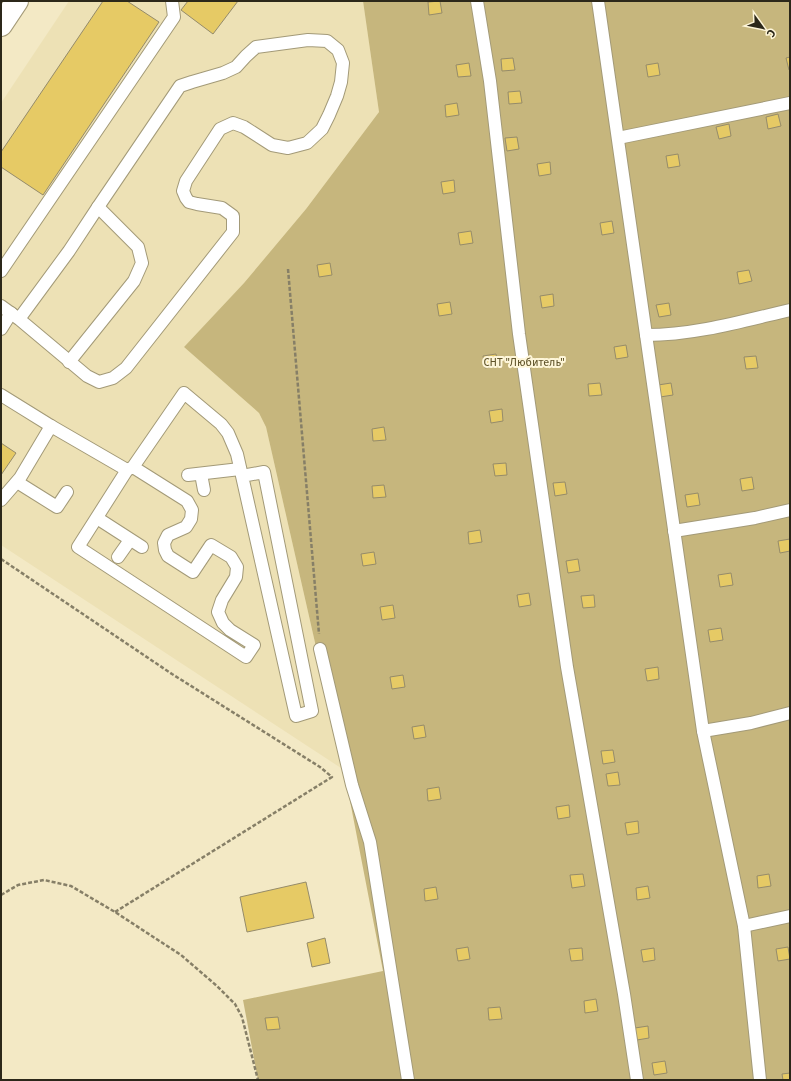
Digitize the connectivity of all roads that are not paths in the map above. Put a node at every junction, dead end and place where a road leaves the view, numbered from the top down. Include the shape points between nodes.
1 (17, 1) edge
2 (172, 1) edge
3 (477, 1) edge
4 (598, 1) edge
5 (1, 25) edge
6 (790, 103) edge
7 (618, 138) junction
8 (98, 207) junction
9 (1, 271) edge
10 (1, 306) edge
11 (790, 310) edge
12 (15, 316) junction
13 (1, 329) edge
14 (646, 335) junction
15 (70, 362) junction
16 (1, 395) edge
17 (51, 426) junction
18 (130, 469) junction
19 (241, 473) junction
20 (201, 474) junction
21 (188, 475) dead end
22 (17, 482) junction
23 (204, 490) dead end
24 (67, 492) dead end
25 (1, 500) edge
26 (790, 510) edge
27 (97, 518) junction
28 (674, 531) junction
29 (130, 540) junction
30 (142, 548) dead end
31 (118, 557) dead end
32 (320, 649) dead end
33 (790, 713) edge
34 (703, 731) junction
35 (790, 916) edge
36 (744, 926) junction
37 (408, 1080) edge
38 (637, 1080) edge
39 (760, 1080) edge

1 - 5 street
2 - 9 lane via 174,17
3 - 38 lane via 490,81 519,334 567,667
4 - 7 lane
6 - 7 lane
7 - 14 lane
8 - 12 lane via 69,251
8 - 15 lane via 138,247 142,263 134,281
8 - 15 lane via 180,86 236,67 256,47 308,40 327,41 338,50 343,63 337,96 322,129 307,143 288,148 272,145 233,123 220,129 186,181 183,191 189,202 222,208 233,216 233,232 126,368 113,378 99,382
10 - 12 lane
11 - 14 lane via 713,328
12 - 13 lane
12 - 15 lane
14 - 28 lane
16 - 17 lane
17 - 18 lane
17 - 22 lane
18 - 19 lane via 184,393 228,433 237,454
18 - 27 lane
18 - 27 lane via 187,501 192,510 186,527 168,535 164,543 168,556 193,572 211,545 231,557 237,567 236,577 218,612 230,630 254,645 246,657 78,547
19 - 19 lane via 245,492 296,716 312,710 264,472
19 - 20 lane
20 - 21 lane
20 - 23 lane
22 - 24 lane via 57,507
22 - 25 lane
26 - 28 lane
27 - 29 lane
28 - 34 lane
29 - 30 lane
29 - 31 lane
32 - 37 lane via 352,785 370,842
33 - 34 lane
34 - 36 lane
35 - 36 lane
36 - 39 lane

